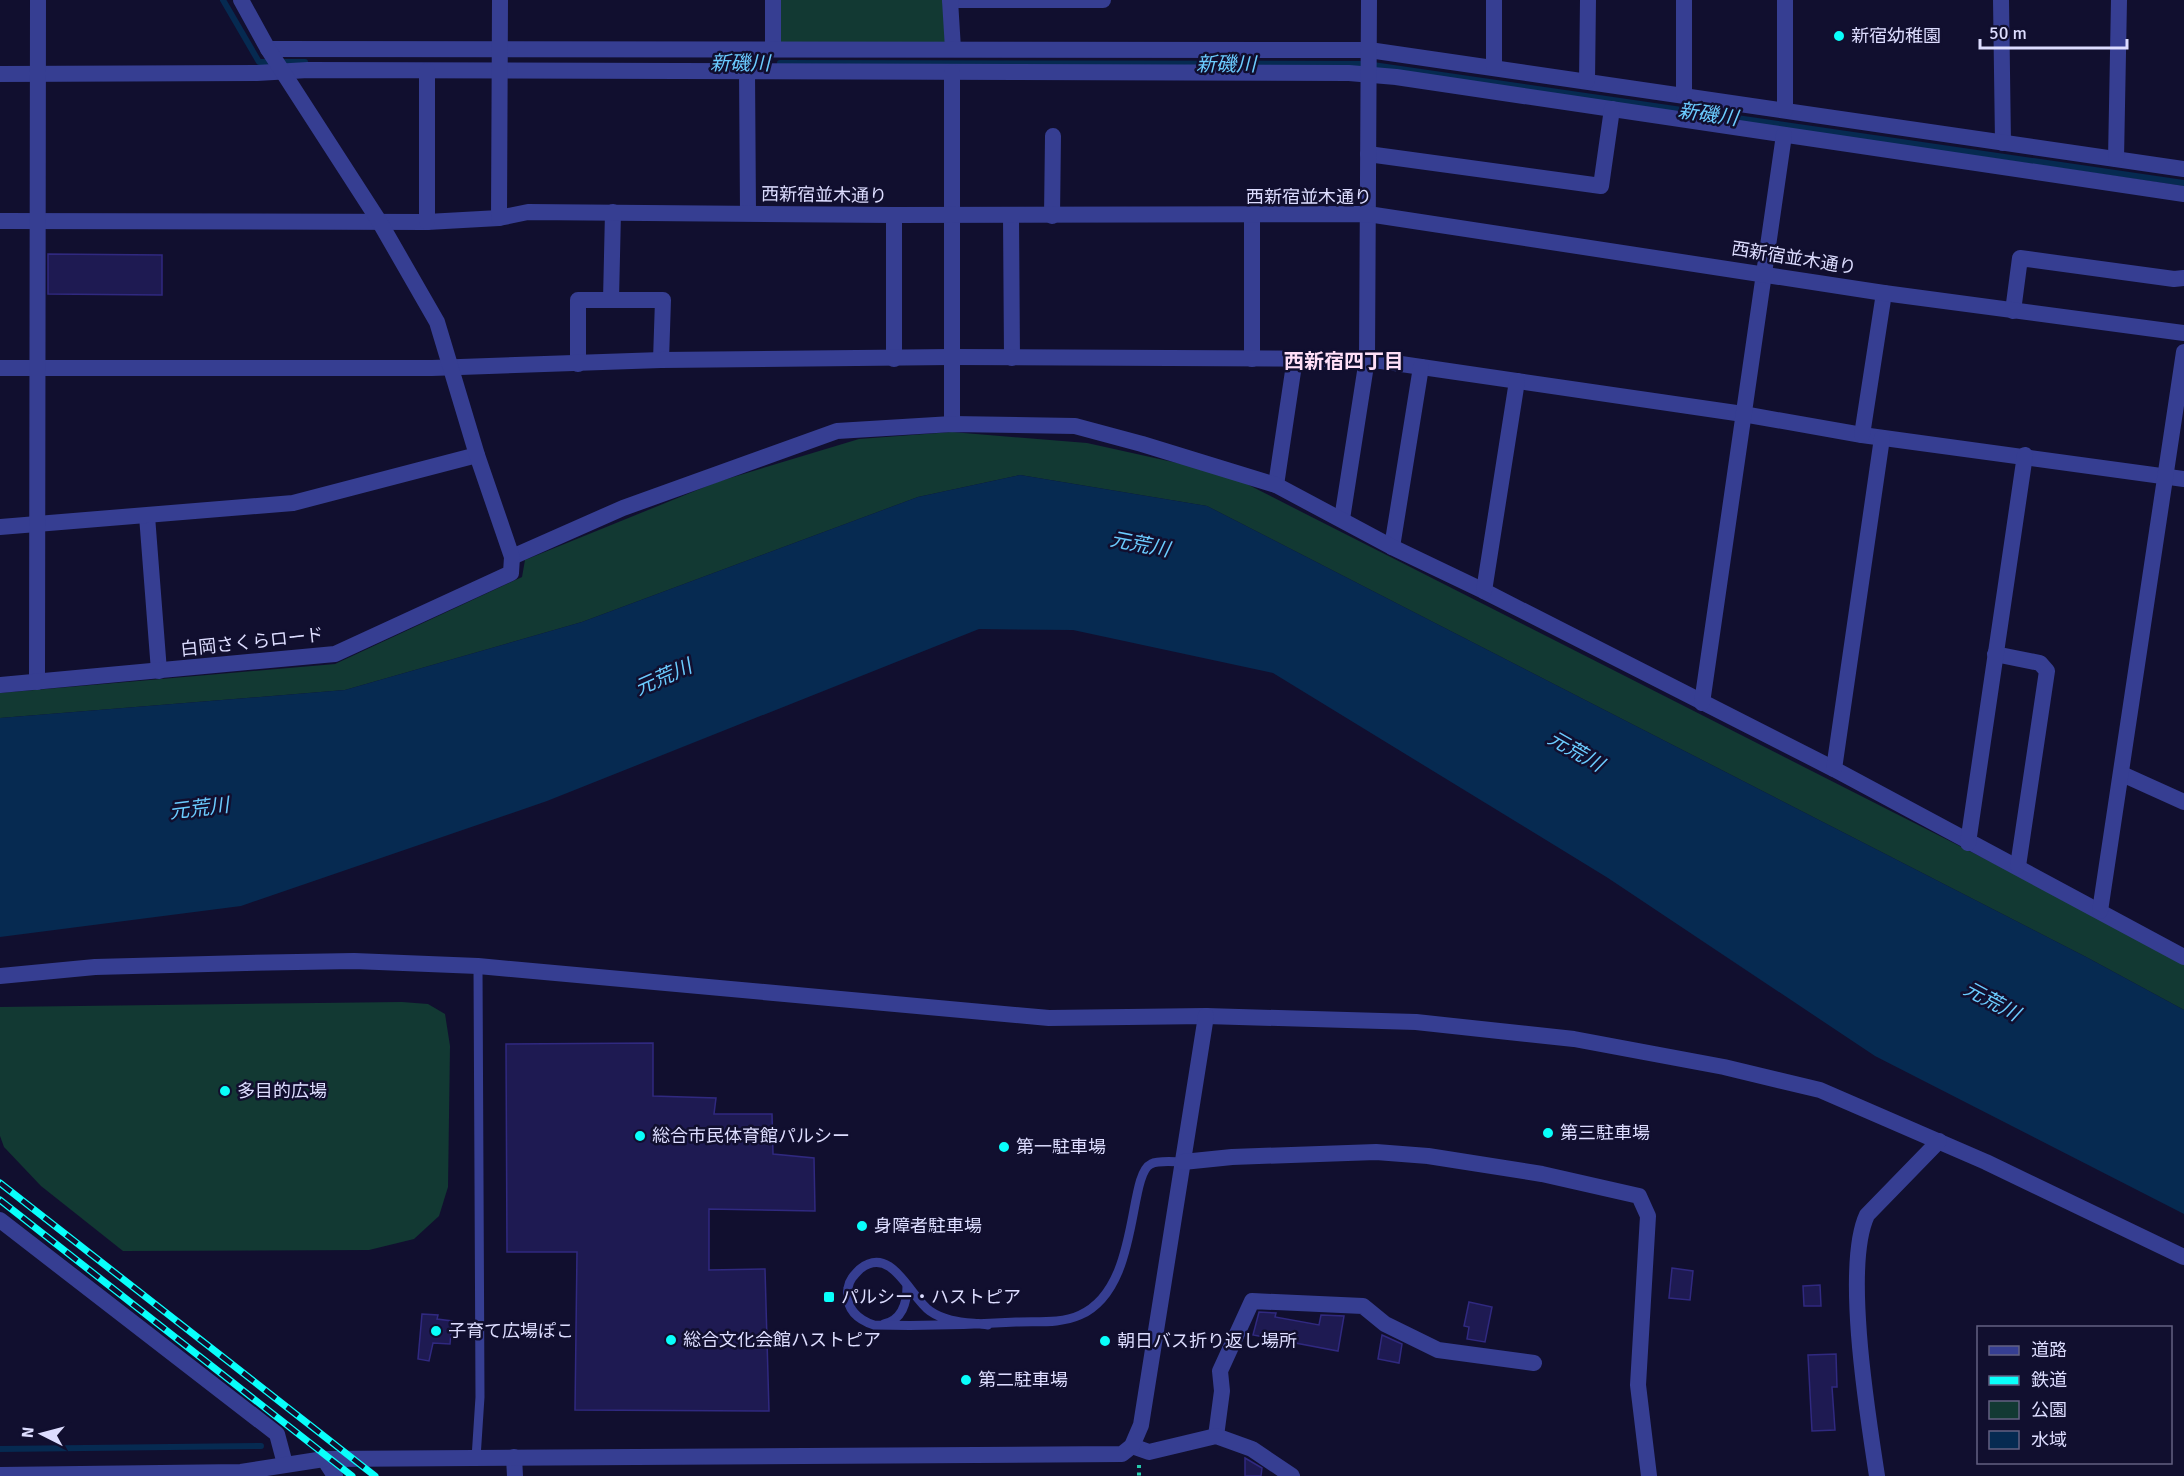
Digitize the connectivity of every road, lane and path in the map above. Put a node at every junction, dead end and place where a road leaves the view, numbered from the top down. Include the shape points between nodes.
1 (38, 0) edge
2 (241, 0) edge
3 (500, 0) edge
4 (773, 0) edge
5 (950, 0) edge
6 (1103, 0) edge
7 (1369, 0) edge
8 (1494, 0) edge
9 (1588, 0) edge
10 (1684, 0) edge
11 (1785, 0) edge
12 (2001, 0) edge
13 (2119, 0) edge
14 (774, 47) junction
15 (500, 48) junction
16 (268, 49) junction
17 (953, 49) junction
18 (1369, 50) junction
19 (1494, 67) junction
20 (427, 71) junction
21 (500, 71) junction
22 (747, 71) junction
23 (284, 72) junction
24 (952, 72) junction
25 (0, 74) edge
26 (38, 74) junction
27 (1369, 75) junction
28 (1587, 81) junction
29 (1684, 95) junction
30 (1612, 109) junction
31 (1785, 110) junction
32 (1784, 135) junction
33 (1053, 136) dead end
34 (2003, 143) junction
35 (1368, 154) junction
36 (2116, 159) junction
37 (2184, 169) edge
38 (2184, 194) edge
39 (613, 212) junction
40 (748, 213) junction
41 (951, 214) junction
42 (1368, 214) junction
43 (894, 215) junction
44 (1011, 216) junction
45 (1052, 216) junction
46 (1252, 216) junction
47 (499, 218) junction
48 (0, 221) edge
49 (37, 221) junction
50 (379, 221) junction
51 (427, 222) junction
52 (1765, 273) junction
53 (2184, 278) edge
54 (1884, 293) junction
55 (611, 300) junction
56 (2013, 311) junction
57 (2184, 333) edge
58 (2184, 352) edge
59 (951, 357) junction
60 (1012, 358) junction
61 (1295, 358) junction
62 (894, 359) junction
63 (1252, 359) junction
64 (1367, 359) junction
65 (661, 360) junction
66 (578, 364) junction
67 (1421, 367) junction
68 (0, 368) edge
69 (36, 368) junction
70 (451, 368) junction
71 (1517, 381) junction
72 (1743, 414) junction
73 (952, 424) junction
74 (1862, 435) junction
75 (1882, 438) junction
76 (477, 454) junction
77 (2025, 455) junction
78 (2166, 477) junction
79 (2184, 479) edge
80 (1276, 485) junction
81 (147, 516) junction
82 (1342, 519) junction
83 (37, 524) junction
84 (0, 527) edge
85 (1392, 547) junction
86 (512, 557) junction
87 (1484, 591) junction
88 (1995, 654) junction
89 (159, 671) junction
90 (37, 682) junction
91 (0, 685) edge
92 (1702, 704) junction
93 (1834, 769) junction
94 (2122, 774) junction
95 (2184, 802) edge
96 (1968, 843) junction
97 (2018, 866) junction
98 (2100, 911) junction
99 (2184, 957) edge
100 (478, 966) junction
101 (0, 976) edge
102 (1206, 1016) junction
103 (1939, 1141) junction
104 (1183, 1162) junction
105 (0, 1220) edge
106 (2184, 1257) edge
107 (907, 1286) junction
108 (874, 1325) junction
109 (988, 1325) junction
110 (1534, 1363) dead end
111 (1216, 1436) junction
112 (1132, 1446) junction
113 (514, 1457) junction
114 (476, 1458) junction
115 (324, 1459) junction
116 (285, 1464) junction
117 (0, 1475) edge
118 (335, 1476) edge
119 (515, 1476) edge
120 (1292, 1476) edge
121 (1649, 1476) edge
122 (1877, 1476) edge

1 - 26 street
2 - 16 street
3 - 15 street
4 - 14 street
5 - 6 street
5 - 17 street
7 - 18 street
8 - 19 street
9 - 28 street
10 - 29 street
11 - 31 street
12 - 34 street
13 - 36 street
14 - 15 street
14 - 17 street
15 - 16 street
15 - 21 street
16 - 23 street
17 - 18 street
18 - 19 street
18 - 27 street
19 - 28 street
20 - 21 street
20 - 23 street
20 - 51 street
21 - 22 street
21 - 47 street
22 - 24 street
22 - 40 street
23 - 26 street
23 - 50 street
24 - 27 street
24 - 41 street
25 - 26 street
26 - 49 street
27 - 30 street
27 - 35 street
28 - 29 street
29 - 31 street
30 - 32 street
30 - 35 street via 1601,186
31 - 34 street
32 - 38 street
32 - 52 street
33 - 45 street
34 - 36 street
35 - 42 street
36 - 37 street
39 - 40 street, 西新宿並木通り
39 - 47 street, 西新宿並木通り via 528,212
39 - 55 street
40 - 43 street, 西新宿並木通り
41 - 43 street, 西新宿並木通り
41 - 44 street, 西新宿並木通り
41 - 59 street
42 - 46 street, 西新宿並木通り
42 - 52 street, 西新宿並木通り
42 - 64 street
43 - 62 street
44 - 45 street, 西新宿並木通り
44 - 60 street
45 - 46 street, 西新宿並木通り
46 - 63 street
47 - 51 street, 西新宿並木通り
48 - 49 street, 西新宿並木通り
49 - 50 street, 西新宿並木通り
49 - 69 street
50 - 51 street, 西新宿並木通り
50 - 70 street via 437,322
52 - 54 street, 西新宿並木通り
52 - 72 street
53 - 56 street via 2020,258
54 - 56 street, 西新宿並木通り
54 - 74 street
55 - 65 street via 663,300
55 - 66 street via 578,300
56 - 57 street, 西新宿並木通り
58 - 78 street
59 - 60 street
59 - 62 street
59 - 73 street
60 - 63 street
61 - 63 street
61 - 64 street
61 - 80 street
62 - 65 street
64 - 67 street
64 - 82 street
65 - 66 street
66 - 70 street
67 - 71 street
67 - 85 street
68 - 69 street
69 - 70 street
69 - 83 street
70 - 76 street
71 - 72 street
71 - 87 street
72 - 74 street
72 - 92 street
73 - 80 street via 1075,426
73 - 86 street via 837,431 623,508
74 - 75 street
75 - 77 street
75 - 93 street
76 - 81 street via 293,503
76 - 86 street
77 - 78 street
77 - 88 street
78 - 79 street
78 - 94 street
80 - 82 street
81 - 83 street
81 - 89 street
82 - 85 street
83 - 84 street
83 - 90 street
85 - 87 street
86 - 89 street, 白岡さくらロード via 511,573 335,654
87 - 92 street
88 - 96 street
88 - 97 street via 2040,663 2047,671
89 - 90 street, 白岡さくらロード
90 - 91 street, 白岡さくらロード
92 - 93 street
93 - 96 street
94 - 95 street
94 - 98 street
96 - 97 street
97 - 98 street
98 - 99 street
100 - 101 street via 354,961 246,963
100 - 102 street via 1049,1018
100 - 114 lane via 480,1397
102 - 103 street via 1416,1022 1574,1039 1724,1067 1820,1090
102 - 104 street
103 - 106 street
103 - 122 street via 1867,1215 1860,1230 1857,1305
104 - 109 lane via 1152,1163 1144,1169 1129,1242 1112,1285 1098,1303 1080,1315 1060,1320
104 - 112 street via 1141,1425
104 - 121 street via 1376,1152 1542,1174 1639,1196 1648,1216 1638,1385
105 - 116 street via 277,1434
107 - 108 lane via 907,1301 900,1314 888,1323
107 - 108 lane via 900,1273 876,1263 853,1275 847,1298 852,1312 861,1321
107 - 109 lane via 930,1311 948,1320
108 - 109 lane
110 - 111 street via 1438,1350 1385,1324 1363,1306 1252,1301 1220,1371 1222,1391
111 - 112 street via 1149,1452
111 - 120 street via 1252,1449
112 - 113 street via 1122,1454 1106,1456
113 - 114 street
113 - 119 street
114 - 115 street
115 - 116 street
115 - 118 street
116 - 117 street via 241,1472

